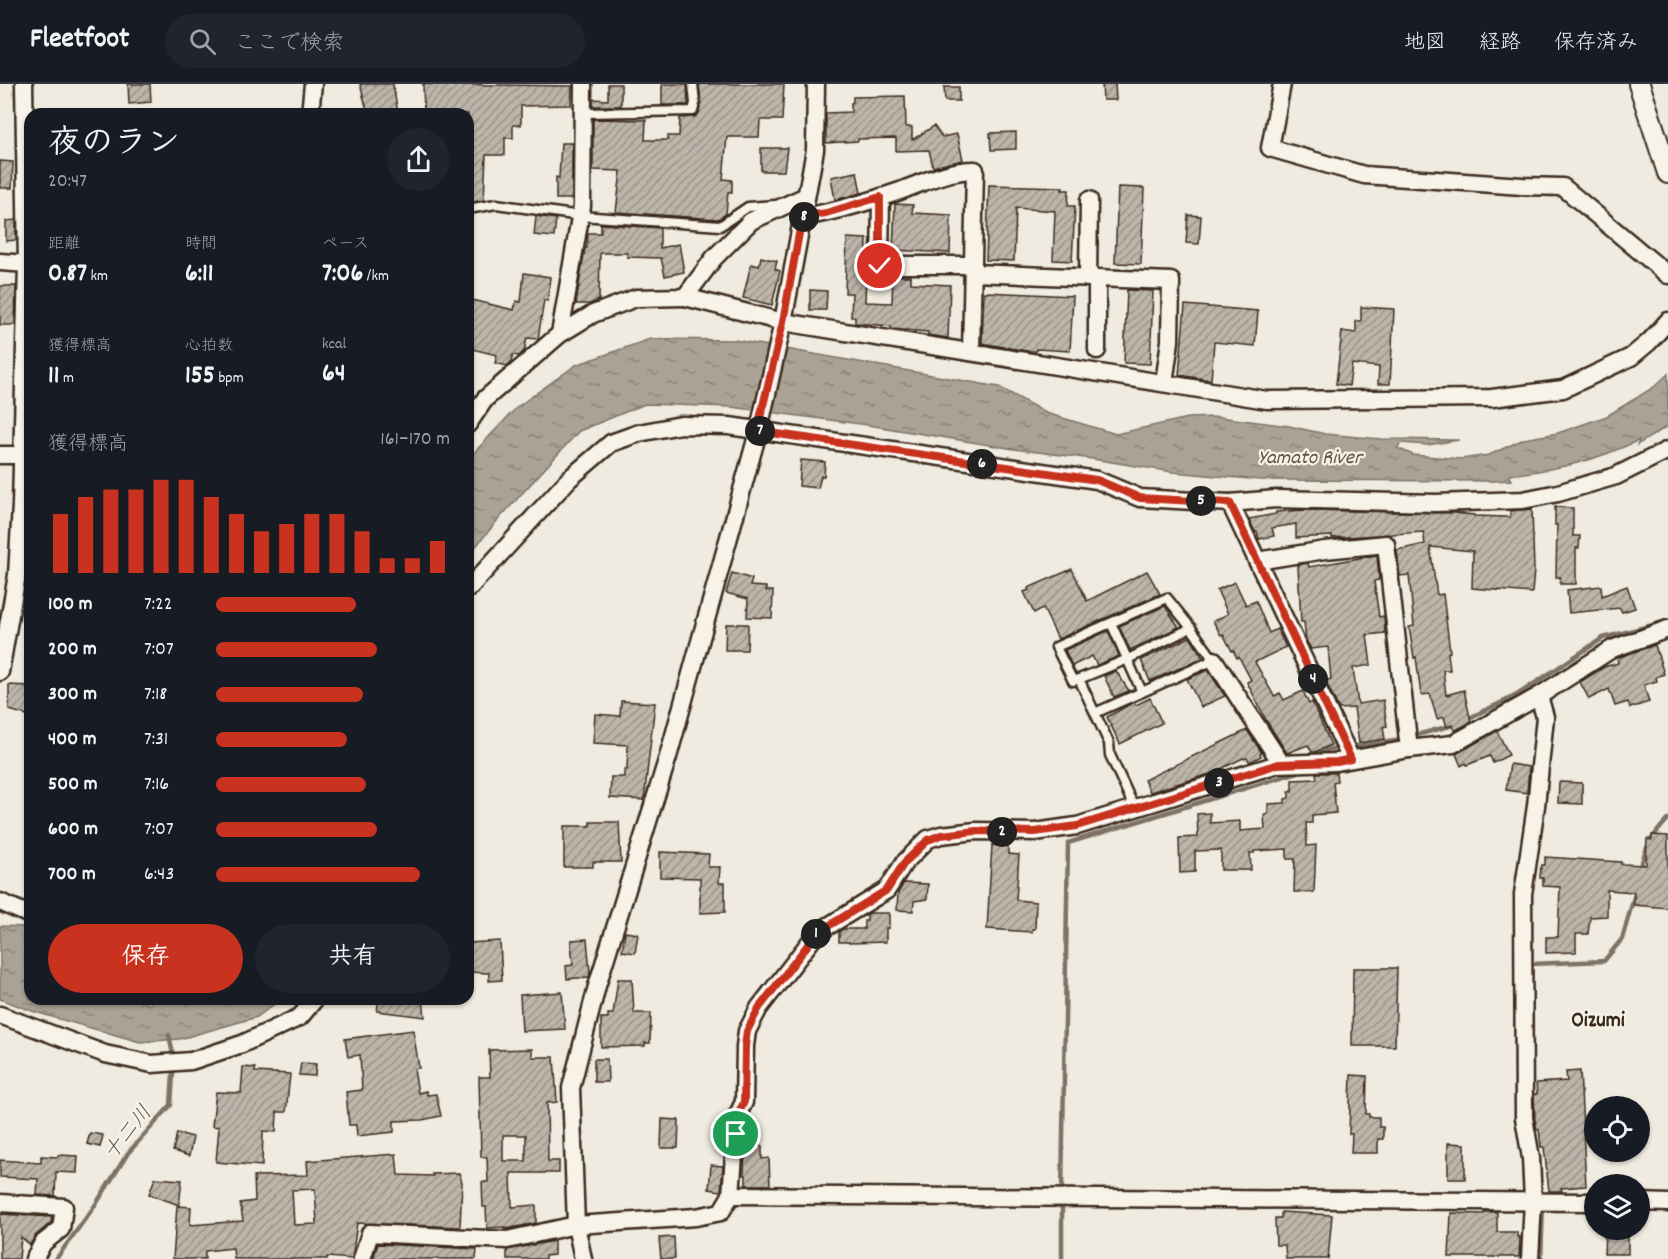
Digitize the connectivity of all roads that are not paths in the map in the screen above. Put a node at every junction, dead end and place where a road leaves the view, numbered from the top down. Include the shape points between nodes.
1 (24, 84) edge
2 (313, 84) edge
3 (583, 84) edge
4 (693, 84) edge
5 (816, 84) edge
6 (1282, 84) edge
7 (1639, 84) edge
8 (24, 108) edge
9 (311, 108) edge
10 (582, 113) junction
11 (1668, 173) edge
12 (806, 196) junction
13 (880, 197) junction
14 (1089, 200) dead end
15 (789, 204) junction
16 (474, 208) edge
17 (581, 216) junction
18 (802, 217) junction
19 (0, 262) edge
20 (24, 264) edge
21 (973, 269) junction
22 (1668, 275) edge
23 (1092, 278) junction
24 (685, 297) junction
25 (1668, 321) edge
26 (782, 327) junction
27 (560, 334) junction
28 (1097, 350) dead end
29 (971, 352) junction
30 (1164, 384) junction
31 (476, 398) edge
32 (24, 416) edge
33 (759, 428) junction
34 (1668, 450) edge
35 (0, 455) edge
36 (22, 455) junction
37 (24, 472) edge
38 (1230, 503) junction
39 (24, 507) edge
40 (1257, 561) junction
41 (474, 582) edge
42 (1111, 623) junction
43 (1191, 628) junction
44 (1668, 629) edge
45 (1128, 659) junction
46 (1214, 660) junction
47 (0, 672) edge
48 (1079, 679) junction
49 (1142, 692) junction
50 (1539, 696) junction
51 (1095, 713) junction
52 (1409, 749) junction
53 (1351, 759) junction
54 (1281, 763) junction
55 (1136, 808) junction
56 (0, 902) edge
57 (24, 912) edge
58 (310, 1005) edge
59 (0, 1015) edge
60 (731, 1195) junction
61 (1533, 1201) junction
62 (1584, 1202) edge
63 (1650, 1202) edge
64 (0, 1203) edge
65 (1668, 1203) edge
66 (576, 1225) junction
67 (34, 1259) edge
68 (362, 1259) edge
69 (583, 1259) edge
70 (1530, 1259) edge

1 - 8 street
2 - 9 street
3 - 10 street
4 - 10 lane via 693,111
5 - 12 street via 815,150
6 - 22 street via 1270,148 1364,175 1563,187
7 - 11 street
10 - 17 street
12 - 15 street
12 - 18 street
13 - 18 street
13 - 21 street via 880,266
13 - 21 street via 959,170 975,170
14 - 23 street
15 - 17 lane via 748,207 720,226
15 - 24 street via 752,222 714,258
16 - 17 lane via 496,204
17 - 27 street
18 - 26 street
19 - 20 street
21 - 23 street
21 - 29 street
23 - 28 street
23 - 30 street via 1170,281 1170,341
24 - 26 street
24 - 27 street via 636,298 593,314
25 - 30 street via 1631,357 1563,389 1492,398 1267,400
26 - 29 street
26 - 33 street
27 - 31 street
29 - 30 street
32 - 36 street
33 - 38 street via 1097,480 1140,498
33 - 41 street via 681,425 611,443 569,479
33 - 66 street via 571,1088
34 - 38 street via 1616,476 1523,500 1436,503 1276,498
35 - 36 street
36 - 37 street
38 - 40 street
39 - 47 street
40 - 52 street via 1386,544
40 - 53 street
42 - 43 lane via 1167,598
42 - 45 lane
42 - 48 lane via 1056,647 1073,681
43 - 45 lane
43 - 46 lane
44 - 50 street via 1612,649
45 - 48 lane
45 - 49 lane
46 - 49 lane
46 - 54 street
48 - 51 lane
49 - 51 lane
50 - 52 street via 1453,744
50 - 61 street via 1545,717 1522,894 1524,1118
51 - 55 lane
52 - 53 street
53 - 54 street
54 - 55 street
55 - 60 street via 1077,826 1035,832 976,831 928,840 904,863 887,890 817,933 759,1008 747,1031 744,1102 737,1116
56 - 57 street
58 - 59 street via 300,1017 242,1044 191,1060 152,1064 105,1054
60 - 61 street
60 - 66 street via 721,1212 696,1217
61 - 62 street
61 - 70 street
63 - 65 street
64 - 67 street via 64,1207 61,1229 43,1243
66 - 68 street via 507,1240 370,1233
66 - 69 street

